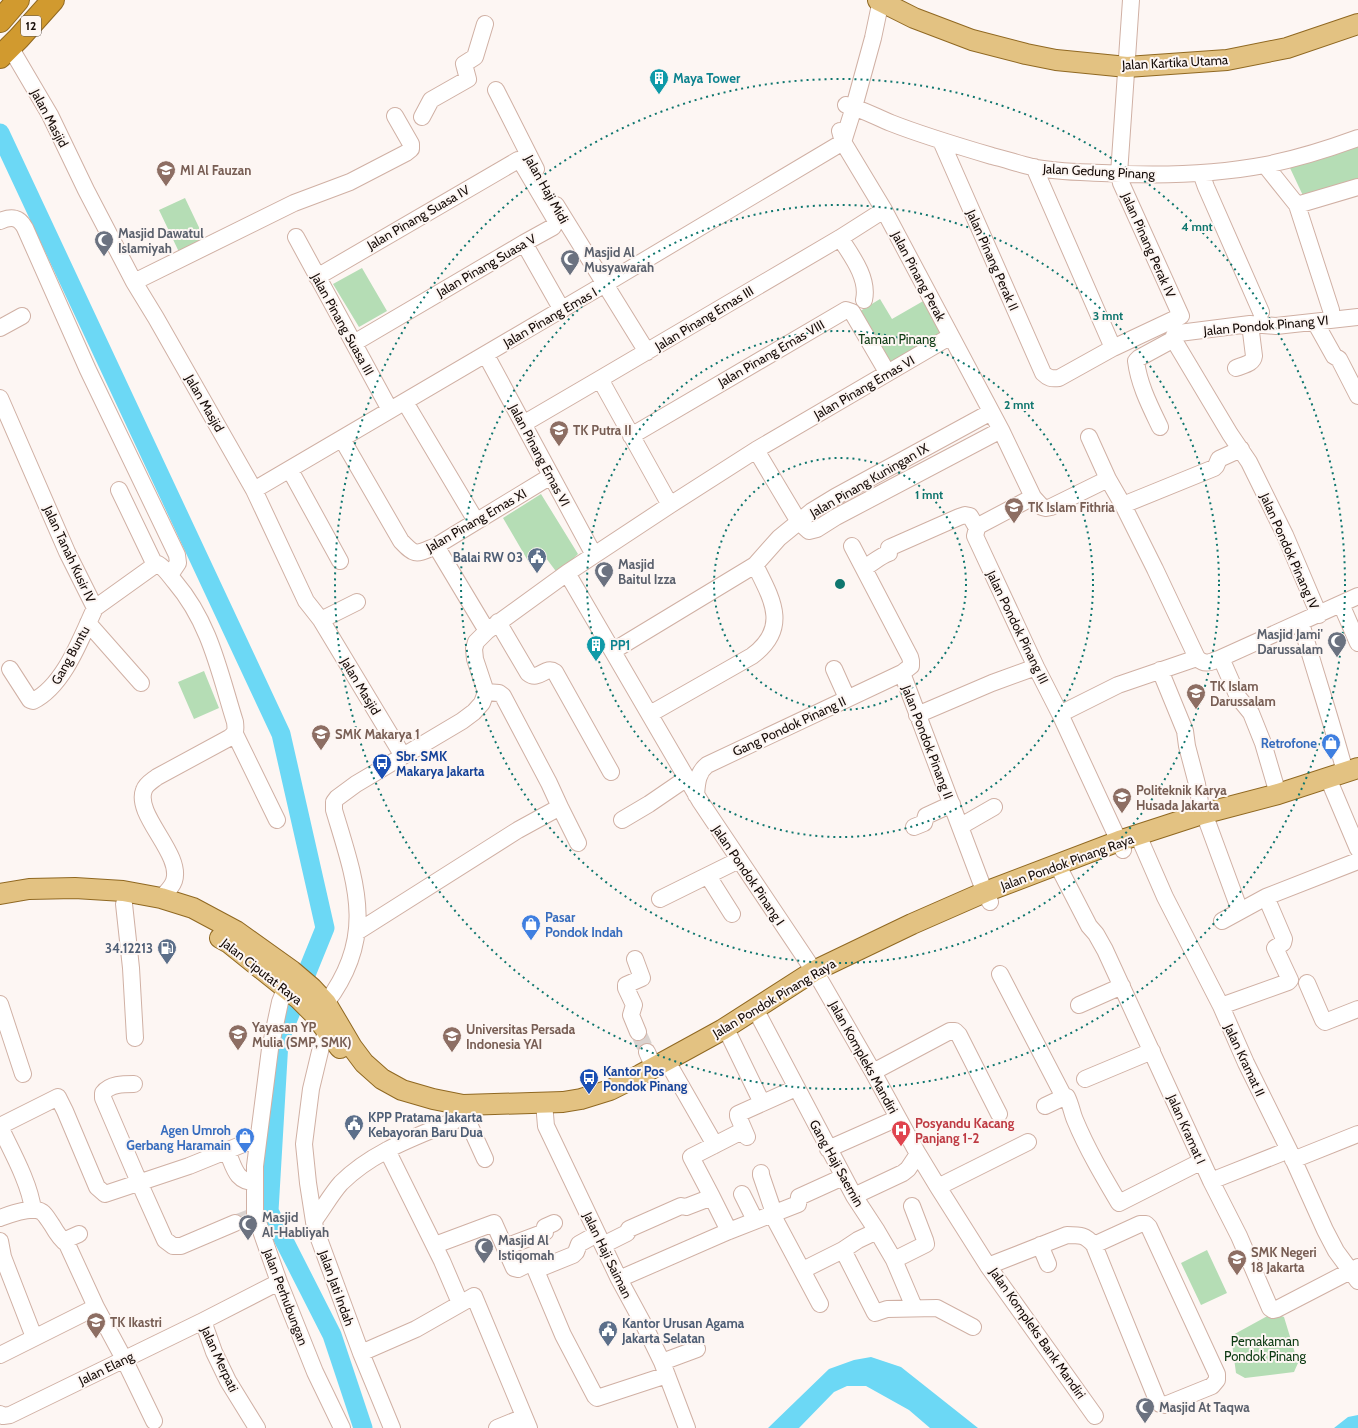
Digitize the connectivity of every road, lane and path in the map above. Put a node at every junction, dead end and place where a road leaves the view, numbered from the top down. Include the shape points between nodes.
1 (18, 0) edge
2 (53, 0) edge
3 (879, 0) edge
4 (1131, 0) edge
5 (0, 21) edge
6 (484, 24) dead end
7 (1358, 24) edge
8 (5, 52) edge
9 (1127, 66) junction
10 (496, 90) dead end
11 (850, 106) junction
12 (395, 116) dead end
13 (422, 117) dead end
14 (1358, 138) edge
15 (843, 142) junction
16 (941, 142) junction
17 (520, 160) joint
18 (1265, 165) junction
19 (1034, 167) junction
20 (1201, 173) junction
21 (1119, 174) junction
22 (1358, 187) edge
23 (1297, 206) junction
24 (884, 210) junction
25 (0, 221) edge
26 (296, 237) dead end
27 (840, 238) junction
28 (524, 243) junction
29 (317, 276) junction
30 (134, 282) junction
31 (605, 284) junction
32 (864, 300) dead end
33 (562, 310) junction
34 (1331, 310) dead end
35 (1261, 312) dead end
36 (22, 316) dead end
37 (1358, 317) edge
38 (1315, 322) junction
39 (1250, 324) junction
40 (0, 328) edge
41 (951, 336) junction
42 (1174, 337) junction
43 (354, 343) junction
44 (1113, 348) junction
45 (647, 352) junction
46 (486, 355) junction
47 (1236, 368) dead end
48 (887, 372) junction
49 (600, 379) junction
50 (1358, 396) edge
51 (0, 398) edge
52 (405, 402) junction
53 (390, 410) junction
54 (991, 412) junction
55 (523, 424) junction
56 (1160, 427) dead end
57 (1002, 430) junction
58 (631, 436) junction
59 (1089, 437) dead end
60 (342, 439) junction
61 (1241, 449) junction
62 (756, 450) junction
63 (290, 470) junction
64 (551, 476) junction
65 (1108, 480) junction
66 (119, 490) dead end
67 (254, 490) junction
68 (1033, 497) junction
69 (670, 505) junction
70 (1123, 505) junction
71 (476, 521) junction
72 (803, 526) junction
73 (977, 528) junction
74 (436, 546) junction
75 (852, 546) dead end
76 (594, 555) junction
77 (340, 561) dead end
78 (155, 565) junction
79 (755, 565) junction
80 (864, 568) junction
81 (567, 573) junction
82 (170, 575) junction
83 (1358, 596) edge
84 (357, 602) dead end
85 (1341, 604) junction
86 (95, 608) junction
87 (1319, 614) junction
88 (321, 620) junction
89 (88, 623) junction
90 (1301, 623) junction
91 (492, 626) junction
92 (1358, 643) edge
93 (613, 651) junction
94 (1197, 658) junction
95 (1221, 658) junction
96 (1036, 667) junction
97 (10, 669) dead end
98 (834, 670) dead end
99 (1160, 670) junction
100 (902, 672) junction
101 (141, 683) dead end
102 (486, 692) junction
103 (847, 698) junction
104 (650, 714) junction
105 (1060, 714) junction
106 (917, 715) junction
107 (235, 734) junction
108 (403, 756) junction
109 (610, 772) dead end
110 (1344, 776) edge
111 (691, 786) junction
112 (1278, 794) junction
113 (952, 804) junction
114 (994, 806) dead end
115 (560, 807) junction
116 (1242, 808) junction
117 (1205, 819) junction
118 (277, 820) dead end
119 (622, 820) dead end
120 (961, 826) junction
121 (914, 827) dead end
122 (578, 843) dead end
123 (1130, 843) junction
124 (1358, 849) edge
125 (739, 860) junction
126 (1358, 861) edge
127 (1059, 869) junction
128 (708, 876) junction
129 (0, 894) edge
130 (988, 897) junction
131 (1266, 897) junction
132 (161, 898) junction
133 (660, 899) dead end
134 (124, 904) junction
135 (0, 905) edge
136 (1240, 911) junction
137 (732, 914) dead end
138 (1222, 921) dead end
139 (357, 932) junction
140 (635, 959) dead end
141 (1000, 974) dead end
142 (817, 975) junction
143 (1307, 983) dead end
144 (1122, 986) junction
145 (303, 991) junction
146 (0, 1004) edge
147 (1079, 1005) dead end
148 (1221, 1006) junction
149 (1358, 1009) edge
150 (760, 1018) junction
151 (327, 1031) junction
152 (638, 1032) tunnel mouth
153 (730, 1037) junction
154 (135, 1038) dead end
155 (1152, 1050) junction
156 (658, 1064) junction
157 (873, 1072) junction
158 (23, 1074) dead end
159 (1085, 1080) dead end
160 (134, 1084) dead end
161 (796, 1088) junction
162 (1064, 1097) junction
163 (762, 1103) junction
164 (1045, 1106) dead end
165 (544, 1107) junction
166 (461, 1112) junction
167 (999, 1114) dead end
168 (898, 1118) junction
169 (0, 1127) edge
170 (1358, 1134) edge
171 (258, 1138) junction
172 (1028, 1142) dead end
173 (715, 1145) junction
174 (828, 1149) junction
175 (227, 1150) junction
176 (387, 1150) junction
177 (918, 1154) junction
178 (1291, 1155) junction
179 (485, 1159) dead end
180 (1202, 1161) junction
181 (761, 1173) dead end
182 (843, 1177) junction
183 (1211, 1181) junction
184 (139, 1182) junction
185 (255, 1182) junction
186 (938, 1187) junction
187 (742, 1194) dead end
188 (854, 1196) junction
189 (712, 1197) junction
190 (912, 1206) dead end
191 (26, 1211) junction
192 (773, 1214) junction
193 (0, 1218) edge
194 (755, 1220) junction
195 (314, 1222) junction
196 (235, 1223) tunnel mouth
197 (554, 1223) dead end
198 (729, 1231) junction
199 (877, 1232) junction
200 (600, 1239) junction
201 (0, 1241) edge
202 (435, 1245) junction
203 (1040, 1245) junction
204 (1094, 1245) junction
205 (505, 1247) junction
206 (843, 1250) junction
207 (894, 1260) junction
208 (1048, 1264) dead end
209 (988, 1266) junction
210 (536, 1270) junction
211 (803, 1270) junction
212 (1356, 1273) edge
213 (619, 1279) junction
214 (278, 1282) junction
215 (460, 1303) junction
216 (820, 1304) dead end
217 (96, 1306) junction
218 (914, 1307) junction
219 (202, 1321) junction
220 (973, 1327) dead end
221 (34, 1337) junction
222 (696, 1349) dead end
223 (361, 1353) junction
224 (0, 1355) edge
225 (124, 1359) junction
226 (664, 1369) junction
227 (5, 1415) edge
228 (1095, 1416) dead end
229 (154, 1421) dead end
230 (526, 1422) edge
231 (257, 1428) edge
232 (342, 1428) edge
233 (392, 1428) edge
234 (497, 1428) edge
235 (687, 1428) edge

1 - 5 highway, 12
2 - 8 highway, 12
3 - 9 main road, Jalan Kartika Utama via 914,18 972,40 1056,60
3 - 11 street, Jalan Pinang Perak
4 - 9 street
6 - 13 street via 475,57 464,64 468,79 431,100
7 - 9 main road, Jalan Kartika Utama via 1287,48 1252,56
8 - 30 street, Jalan Masjid via 50,115
9 - 21 street
10 - 31 street, Jalan Haji Midi via 563,219
11 - 15 street, Jalan Pinang Perak via 840,129
11 - 16 street, Jalan Gedung Pinang
12 - 30 street via 411,144 411,149 406,153 350,182 294,202
14 - 18 street, Jalan Gedung Pinang
15 - 24 street, Jalan Pinang Perak
15 - 31 street, Jalan Pinang Emas I
16 - 19 street, Jalan Gedung Pinang
16 - 44 street, Jalan Pinang Perak II via 1043,373 1053,379 1059,378
17 - 28 street, Jalan Pinang Suasa V via 556,221 553,227
17 - 29 street, Jalan Pinang Suasa IV via 514,160
18 - 20 street, Jalan Gedung Pinang
18 - 23 street
19 - 21 street, Jalan Gedung Pinang
19 - 44 street
20 - 21 street, Jalan Gedung Pinang
20 - 35 street
21 - 44 street, Jalan Pinang Perak IV via 1181,316
22 - 23 street
23 - 34 street
24 - 27 street, Jalan Pinang Emas III
24 - 41 street, Jalan Pinang Perak
25 - 82 street via 16,218 25,228 88,370 178,555 178,563
26 - 29 street, Jalan Pinang Suasa III
27 - 32 street via 863,279
27 - 45 street, Jalan Pinang Emas III
28 - 33 street
28 - 43 street, Jalan Pinang Suasa V
29 - 43 street, Jalan Pinang Suasa III
30 - 67 street, Jalan Masjid
31 - 33 street, Jalan Pinang Emas I
31 - 45 street, Jalan Haji Midi
33 - 46 street, Jalan Pinang Emas I
36 - 40 street
37 - 38 street, Jalan Pondok Pinang VI
38 - 39 street, Jalan Pondok Pinang VI via 1276,326
38 - 50 street via 1334,356 1339,359
39 - 42 street, Jalan Pondok Pinang VI via 1179,333
39 - 47 street via 1254,360
41 - 48 street, Jalan Pinang Emas VI
41 - 54 street, Jalan Pinang Perak
42 - 56 street, Jalan Pondok Pinang VI via 1136,361 1145,394
42 - 61 street, Jalan Pondok Pinang IV via 1206,395
43 - 53 street, Jalan Pinang Suasa III
45 - 49 street, Jalan Pinang Emas III
46 - 52 street, Jalan Pinang Emas I
46 - 55 street, Jalan Pinang Emas VI
48 - 58 street, Jalan Pinang Emas VIII via 852,312 846,310
48 - 62 street, Jalan Pinang Emas VI
49 - 55 street, Jalan Pinang Emas III
49 - 58 street
51 - 86 street, Jalan Tanah Kusir IV via 64,545
52 - 53 street, Jalan Pinang Emas I
52 - 71 street
53 - 60 street, Jalan Pinang Emas I
54 - 57 street, Jalan Pinang Perak
54 - 72 street, Jalan Pinang Kuningan IX via 835,496 812,511
55 - 64 street, Jalan Pinang Emas VI
57 - 68 street
57 - 72 street via 836,516 817,529
58 - 69 street
59 - 65 street
60 - 63 street, Jalan Pinang Emas I
60 - 74 street, Jalan Pinang Emas XI via 401,541 412,552 418,553
61 - 70 street via 1219,459 1214,468
61 - 87 street, Jalan Pondok Pinang IV via 1281,528
62 - 69 street, Jalan Pinang Emas VI
62 - 72 street
63 - 67 street, Jalan Pinang Emas I
63 - 77 street
64 - 71 street, Jalan Pinang Emas XI
64 - 76 street, Jalan Pinang Emas VI
65 - 68 street via 1051,507 1042,507
65 - 70 street
66 - 78 street
67 - 88 street, Jalan Masjid via 303,594
68 - 73 street
69 - 76 street, Jalan Pinang Emas VI
70 - 94 street
71 - 74 street, Jalan Pinang Emas XI
72 - 79 street, Jalan Pinang Kuningan IX via 779,538
73 - 80 street via 970,516 959,517 891,546 889,553
73 - 96 street, Jalan Pondok Pinang III via 975,536
74 - 91 street
75 - 80 street, Jalan Pondok Pinang II
76 - 81 street, Jalan Pinang Emas VI
78 - 82 street
78 - 86 street, Jalan Tanah Kusir IV
79 - 93 street, Jalan Pinang Kuningan IX
79 - 104 street via 774,607 775,620 769,641 752,656
80 - 100 street, Jalan Pondok Pinang II via 911,661 911,666
81 - 91 street, Jalan Pinang Emas VI
81 - 93 street, Jalan Pondok Pinang I
82 - 107 street via 185,593 211,643 235,722
83 - 85 street
84 - 88 street
85 - 87 street
85 - 92 street
86 - 89 street, Gang Buntu
87 - 90 street, Jalan Pondok Pinang IV
88 - 108 street, Jalan Masjid
89 - 97 street, Gang Buntu via 54,685 35,700 30,700
89 - 101 street
90 - 95 street
90 - 110 street, Jalan Pondok Pinang IV via 1333,725
91 - 102 street, Jalan Pinang Emas VI via 476,642 474,648
91 - 109 street via 531,676 549,670 555,672
93 - 104 street, Jalan Pondok Pinang I
94 - 95 street via 1207,664
94 - 99 street
95 - 112 street via 1238,696 1251,713
96 - 105 street, Jalan Pondok Pinang III
96 - 106 street
98 - 103 street
99 - 105 street via 1118,685
99 - 117 street via 1185,731
100 - 103 street, Gang Pondok Pinang II
100 - 106 street, Jalan Pondok Pinang II
102 - 108 street via 482,703 474,712
102 - 115 street via 500,693 503,696
103 - 111 street, Gang Pondok Pinang II via 707,765 703,768 697,783
104 - 111 street, Jalan Pondok Pinang I
105 - 123 street, Jalan Pondok Pinang III
106 - 113 street, Jalan Pondok Pinang II
107 - 118 street
107 - 132 street via 157,777 143,791 142,799 147,813 174,868 174,880
108 - 139 street, Jalan Perhubungan via 356,784 334,802 355,886
110 - 112 main road, Jalan Pondok Pinang Raya
110 - 116 main road, Jalan Pondok Pinang Raya
110 - 124 street, Jalan Pondok Pinang IV
111 - 119 street via 649,804
111 - 125 street, Jalan Pondok Pinang I
112 - 116 main road, Jalan Pondok Pinang Raya
113 - 120 street, Jalan Pondok Pinang II
113 - 121 street via 926,816 924,823
114 - 120 street
115 - 122 street
115 - 139 street via 518,830
116 - 117 main road, Jalan Pondok Pinang Raya
117 - 123 main road, Jalan Pondok Pinang Raya
117 - 136 street
120 - 130 street, Jalan Pondok Pinang II
123 - 127 main road, Jalan Pondok Pinang Raya
123 - 148 street, Jalan Kramat II via 1165,897
125 - 128 street
125 - 142 street, Jalan Pondok Pinang I
126 - 131 street
127 - 130 main road, Jalan Pondok Pinang Raya
127 - 144 street, Jalan Kramat I via 1089,926 1105,950
128 - 133 street
128 - 137 street
129 - 132 main road, Jalan Ciputat Raya via 29,888 75,888 123,891
130 - 142 main road, Jalan Pondok Pinang Raya via 898,930
131 - 136 street
131 - 148 street via 1284,939 1283,943 1275,948 1290,980
132 - 145 main road, Jalan Ciputat Raya via 193,908 236,931
134 - 135 main road, Jalan Ciputat Raya via 71,898 28,900
134 - 145 main road, Jalan Ciputat Raya via 193,922
134 - 154 street
136 - 138 street
139 - 145 street, Jalan Perhubungan via 350,963 337,988
140 - 152 street via 642,978 626,986 634,1005 631,1015
141 - 162 street
142 - 150 main road, Jalan Pondok Pinang Raya
142 - 156 main road, Jalan Pondok Pinang Raya
142 - 157 street, Jalan Kompleks Mandiri
143 - 149 street via 1326,1022
144 - 147 street
144 - 155 street, Jalan Kramat I
145 - 151 main road, Jalan Pondok Pinang Raya
145 - 165 main road, Jalan Pondok Pinang Raya via 364,1063 382,1079 402,1090 432,1100 463,1104
145 - 171 street, Jalan Perhubungan via 280,1002 270,1049
146 - 158 street
148 - 178 street, Jalan Kramat II
150 - 153 main road, Jalan Pondok Pinang Raya
150 - 161 street, Gang Haji Saemin
151 - 166 main road, Jalan Pondok Pinang Raya via 358,1071 397,1101 428,1109
151 - 195 street, Jalan Jati Indah via 311,1089 304,1144
153 - 156 main road, Jalan Pondok Pinang Raya
153 - 163 street
155 - 159 street
155 - 180 street, Jalan Kramat I
156 - 165 main road, Jalan Pondok Pinang Raya via 610,1090
156 - 173 street
157 - 167 street via 950,1031 955,1032 959,1035
157 - 168 street, Jalan Kompleks Mandiri
160 - 184 street via 109,1087 103,1092 103,1098
161 - 163 street
161 - 174 street, Gang Haji Saemin
162 - 164 street
162 - 180 street via 1067,1097 1093,1159 1119,1203
163 - 173 street via 738,1114 746,1134
165 - 166 main road, Jalan Pondok Pinang Raya via 504,1114
165 - 200 street, Jalan Haji Saiman via 546,1126
166 - 176 street via 456,1120
166 - 179 street
168 - 174 street
168 - 177 street, Jalan Kompleks Mandiri
169 - 184 street via 58,1097 98,1188 105,1194
169 - 191 street via 32,1200
170 - 178 street
171 - 175 street
171 - 185 street, Jalan Perhubungan
172 - 186 street
173 - 189 street via 691,1157
174 - 182 street, Gang Haji Saemin
175 - 184 street via 189,1166
175 - 185 street via 239,1177 244,1181
176 - 195 street via 361,1166 340,1184
176 - 202 street
177 - 186 street, Jalan Kompleks Mandiri
177 - 188 street via 903,1173
178 - 183 street
178 - 212 street, Jalan Kramat II via 1324,1230 1336,1251
180 - 183 street, Jalan Kramat I
181 - 192 street
182 - 188 street, Gang Haji Saemin
182 - 192 street via 799,1197 798,1204
183 - 212 street, Jalan Kramat I via 1273,1310
184 - 196 street via 168,1244 181,1246
185 - 214 street, Jalan Perhubungan via 254,1215
186 - 209 street, Jalan Kompleks Mandiri
187 - 194 street
188 - 199 street, Gang Haji Saemin
189 - 198 street
189 - 200 street via 686,1207 681,1206 629,1229 627,1233
190 - 207 street via 926,1244
191 - 193 street
191 - 217 street via 37,1210 43,1213 61,1239 73,1239
192 - 194 street
192 - 211 street
194 - 198 street
195 - 223 street, Jalan Jati Indah
197 - 205 street via 545,1226 545,1232
198 - 213 street
199 - 206 street
199 - 207 street, Gang Haji Saemin
200 - 210 street via 579,1244 573,1255
200 - 213 street, Jalan Haji Saiman
201 - 221 street via 3,1258
202 - 205 street via 492,1223 495,1224
202 - 215 street
203 - 204 street, Jalan Kompleks Bank Mandiri via 1067,1234 1087,1237
203 - 208 street
203 - 209 street, Jalan Kompleks Bank Mandiri
204 - 204 street via 1160,1404 1166,1405 1212,1386 1217,1374 1149,1227 1140,1224
205 - 210 street via 516,1269 530,1263
206 - 211 street
206 - 218 street via 873,1312
207 - 218 street, Gang Haji Saemin
209 - 228 street, Jalan Kompleks Bank Mandiri
210 - 226 street via 562,1334 597,1398
211 - 216 street
213 - 226 street, Jalan Haji Saiman
214 - 219 street, Jalan Merpati
214 - 232 street, Jalan Perhubungan via 315,1372
215 - 223 street via 416,1329
215 - 230 street via 476,1296
217 - 221 street
217 - 225 street
218 - 220 street via 937,1308
219 - 225 street, Jalan Elang
219 - 231 street, Jalan Merpati via 228,1381
221 - 224 street
222 - 226 street
223 - 233 street, Jalan Jati Indah
225 - 227 street, Jalan Elang
225 - 229 street
226 - 235 street, Jalan Haji Saiman
230 - 234 street

